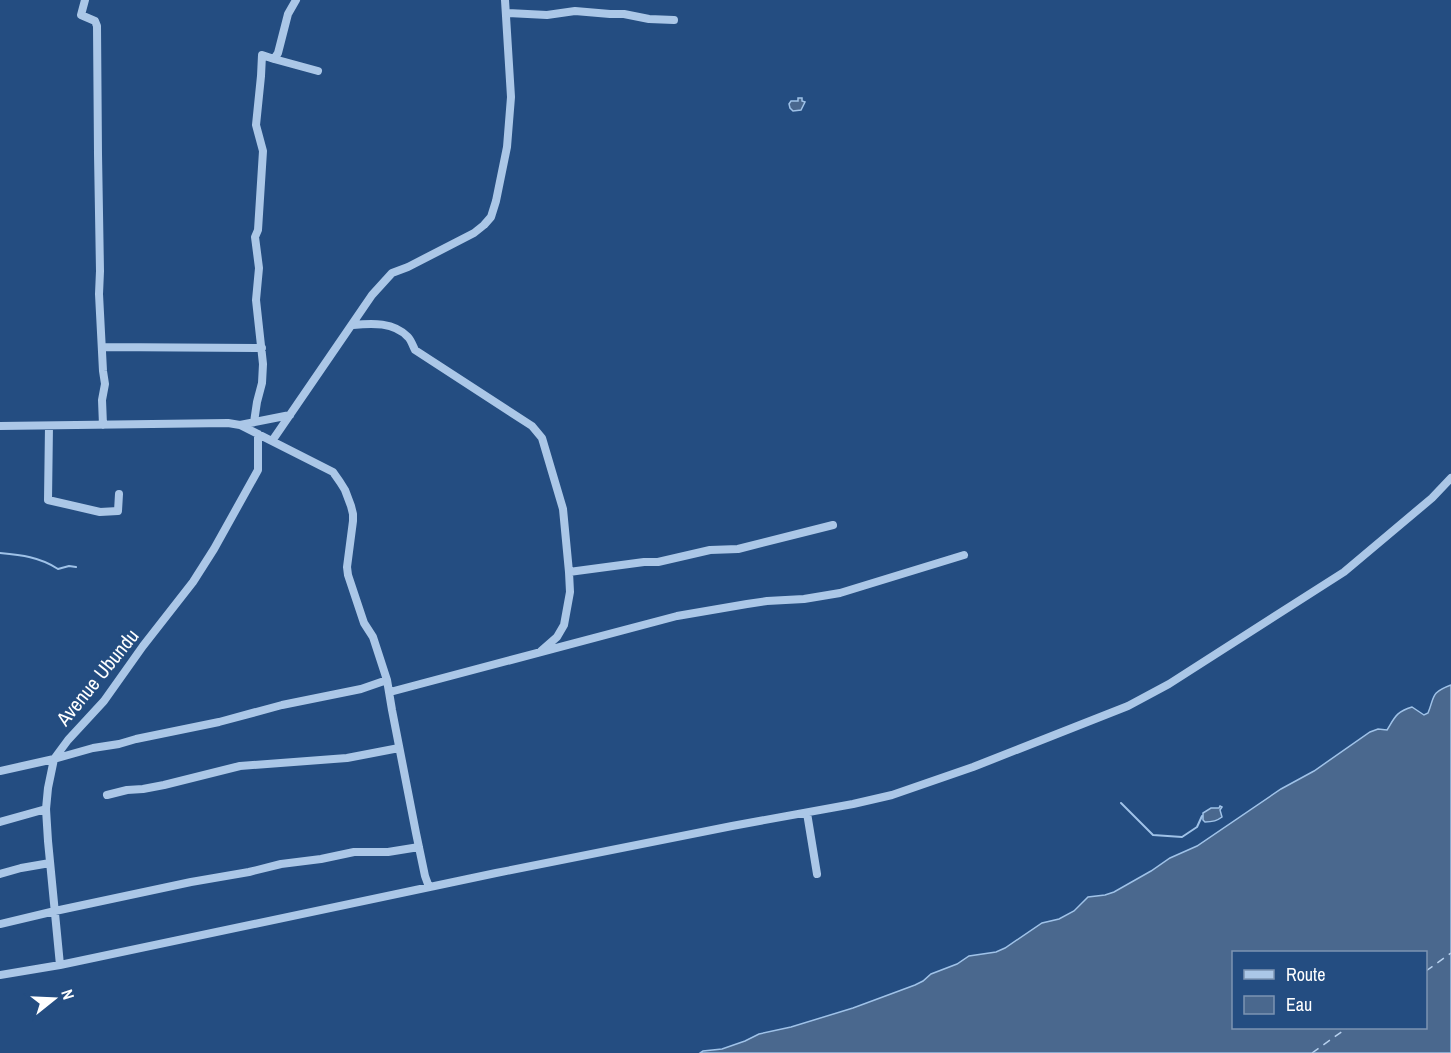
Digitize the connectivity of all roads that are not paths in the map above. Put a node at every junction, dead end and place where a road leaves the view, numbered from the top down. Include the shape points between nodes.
1 (84, 0) edge
2 (296, 0) edge
3 (505, 0) edge
4 (506, 13) junction
5 (674, 20) dead end
6 (274, 59) junction
7 (318, 71) dead end
8 (353, 325) junction
9 (102, 347) junction
10 (262, 348) junction
11 (290, 415) junction
12 (254, 422) junction
13 (102, 425) junction
14 (240, 425) junction
15 (0, 426) edge
16 (49, 426) junction
17 (258, 434) junction
18 (272, 441) junction
19 (1451, 478) edge
20 (119, 494) dead end
21 (833, 525) dead end
22 (964, 555) dead end
23 (569, 573) junction
24 (539, 653) junction
25 (387, 680) junction
26 (390, 692) junction
27 (399, 748) junction
28 (54, 759) junction
29 (0, 771) edge
30 (107, 795) dead end
31 (46, 809) junction
32 (807, 813) junction
33 (0, 822) edge
34 (419, 846) junction
35 (50, 863) junction
36 (0, 874) edge
37 (817, 874) dead end
38 (429, 887) junction
39 (55, 911) junction
40 (0, 924) edge
41 (60, 965) junction
42 (0, 975) edge

1 - 9 street via 81,15 98,26
2 - 6 street
3 - 4 street
4 - 5 street via 547,15 574,11
4 - 8 street via 510,113 492,215 474,233 392,273
6 - 7 street
6 - 10 street via 262,56 256,124 263,151 255,237 260,268 256,300
8 - 11 street
8 - 23 street via 394,327 408,337 415,350 532,426 542,438 563,509
9 - 10 street
9 - 13 street
10 - 12 street via 262,382
11 - 12 street
11 - 18 street
12 - 14 street
13 - 14 street
13 - 16 street
14 - 17 street
15 - 16 street
16 - 20 street via 48,500 100,512 118,511
17 - 18 street
17 - 28 street, Avenue Ubundu via 258,470 214,549 104,701
18 - 25 street via 333,472 345,490 353,522 348,575
19 - 32 street via 1344,572 1128,706 892,795
21 - 23 street via 738,549
22 - 24 street via 840,593 705,610
23 - 24 street via 564,625
24 - 26 street
25 - 26 street
25 - 28 street
26 - 27 street
27 - 30 street via 347,758 240,766
27 - 34 street
28 - 29 street
28 - 31 street, Avenue Ubundu
31 - 33 street
31 - 35 street, Avenue Ubundu
32 - 37 street
32 - 38 street
34 - 38 street
34 - 39 street via 281,864
35 - 36 street
35 - 39 street, Avenue Ubundu
38 - 41 street
39 - 40 street
39 - 41 street, Avenue Ubundu
41 - 42 street

